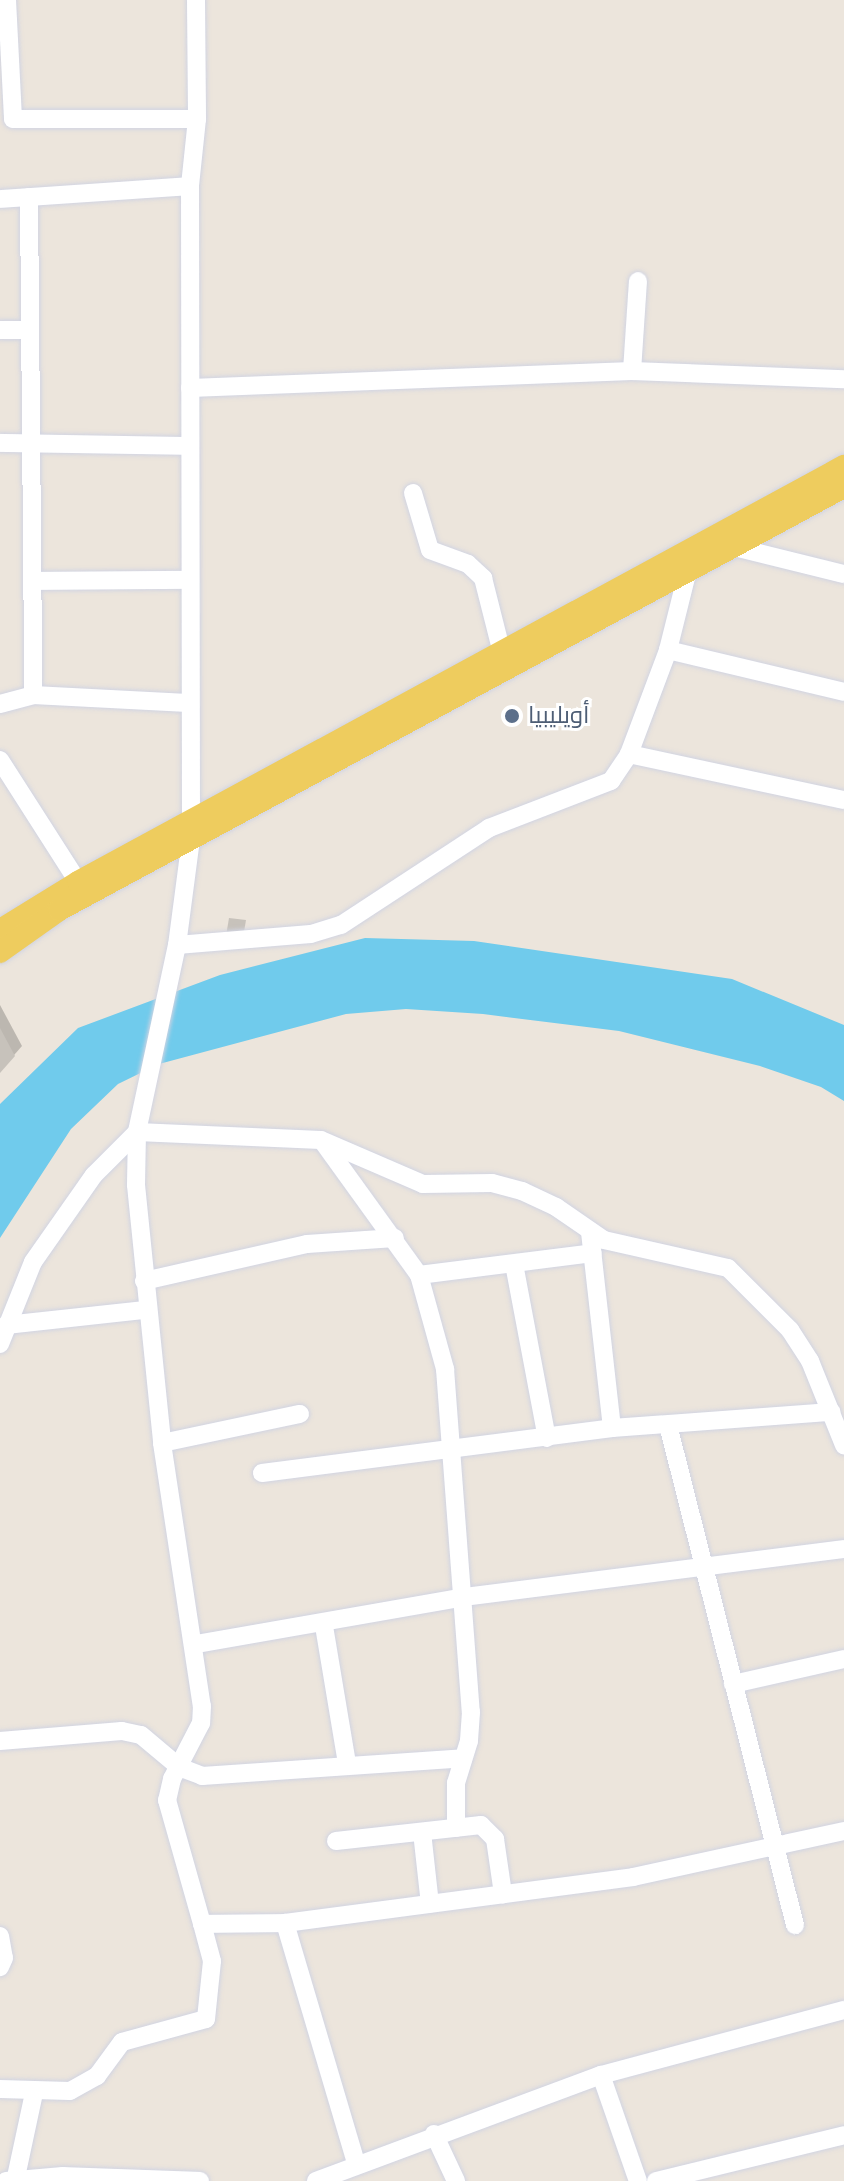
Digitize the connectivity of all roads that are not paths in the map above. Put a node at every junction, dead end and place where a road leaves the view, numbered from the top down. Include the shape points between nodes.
1 (7, 0) edge
2 (196, 0) edge
3 (4, 40) edge
4 (197, 119) junction
5 (190, 186) junction
6 (29, 197) junction
7 (0, 199) edge
8 (638, 281) dead end
9 (0, 330) edge
10 (28, 330) junction
11 (632, 371) junction
12 (844, 379) edge
13 (190, 388) junction
14 (35, 441) junction
15 (0, 443) edge
16 (190, 446) junction
17 (844, 466) edge
18 (844, 487) edge
19 (413, 493) dead end
20 (738, 548) junction
21 (687, 574) junction
22 (844, 574) edge
23 (188, 580) junction
24 (33, 581) junction
25 (668, 650) junction
26 (502, 653) junction
27 (844, 692) edge
28 (33, 695) junction
29 (188, 703) junction
30 (0, 704) edge
31 (629, 754) junction
32 (0, 760) edge
33 (844, 800) edge
34 (191, 830) junction
35 (78, 882) junction
36 (0, 930) edge
37 (177, 945) junction
38 (0, 952) edge
39 (137, 1132) junction
40 (321, 1140) junction
41 (590, 1232) junction
42 (395, 1238) junction
43 (593, 1253) junction
44 (514, 1264) junction
45 (419, 1275) junction
46 (144, 1281) junction
47 (145, 1310) junction
48 (6, 1325) junction
49 (0, 1344) edge
50 (831, 1412) junction
51 (300, 1414) dead end
52 (668, 1425) junction
53 (612, 1428) junction
54 (547, 1438) junction
55 (162, 1443) junction
56 (844, 1445) edge
57 (453, 1451) junction
58 (262, 1473) dead end
59 (844, 1549) edge
60 (704, 1569) junction
61 (464, 1597) junction
62 (324, 1626) junction
63 (196, 1644) junction
64 (844, 1659) edge
65 (733, 1684) junction
66 (0, 1741) edge
67 (463, 1758) junction
68 (347, 1763) junction
69 (179, 1767) junction
70 (456, 1828) junction
71 (844, 1831) edge
72 (422, 1832) junction
73 (336, 1841) dead end
74 (773, 1842) junction
75 (503, 1894) junction
76 (430, 1904) junction
77 (285, 1923) junction
78 (202, 1924) junction
79 (795, 1925) dead end
80 (0, 1936) edge
81 (0, 1967) edge
82 (844, 2010) edge
83 (601, 2075) junction
84 (0, 2089) edge
85 (34, 2093) junction
86 (434, 2134) junction
87 (844, 2135) edge
88 (356, 2163) junction
89 (11, 2179) edge
90 (200, 2181) edge
91 (316, 2181) edge
92 (456, 2181) edge
93 (638, 2181) edge
94 (656, 2181) edge

1 - 3 street
2 - 4 street
3 - 4 street via 11,115 18,121
4 - 5 street
5 - 6 street
5 - 13 street
6 - 7 street
6 - 10 street
8 - 11 street
9 - 10 street
10 - 14 street
11 - 12 street
11 - 13 street
13 - 16 street
14 - 15 street
14 - 16 street
14 - 24 street
16 - 23 street
17 - 26 main road
18 - 20 main road
19 - 26 street via 430,550 468,564 483,578
20 - 21 main road
20 - 22 street
21 - 25 street
21 - 34 main road
23 - 24 street
23 - 29 street
24 - 28 street
25 - 27 street
25 - 31 street
26 - 34 main road
28 - 29 street
28 - 30 street
29 - 34 street
31 - 33 street
31 - 37 street via 611,781 595,791 489,828 341,925 311,934
32 - 35 street
34 - 35 main road
34 - 37 street
34 - 38 main road
35 - 36 main road
37 - 39 street
39 - 40 street
39 - 46 street
39 - 48 street via 94,1175 60,1221 33,1262
40 - 41 street via 423,1184 492,1183 522,1191
40 - 42 street
41 - 43 street
41 - 50 street via 630,1248 695,1257 728,1268 790,1330
42 - 45 street
42 - 46 street via 307,1244
43 - 44 street
43 - 53 street
44 - 45 street
44 - 54 street
45 - 57 street via 445,1369
46 - 47 street
47 - 48 street
47 - 55 street
48 - 49 street
50 - 52 street
50 - 56 street
51 - 55 street
52 - 53 street
52 - 60 street
53 - 54 street
54 - 57 street
55 - 63 street
57 - 58 street
57 - 61 street
59 - 60 street
60 - 61 street
60 - 65 street
61 - 62 street
61 - 67 street via 471,1712
62 - 63 street
62 - 68 street
63 - 69 street via 201,1723
64 - 65 street
65 - 74 street
66 - 69 street via 122,1731 141,1735
67 - 68 street
67 - 70 street via 456,1783
68 - 69 street via 202,1776
69 - 78 street via 167,1800
70 - 72 street
70 - 75 street via 488,1828 495,1839
71 - 74 street
72 - 73 street
72 - 76 street
74 - 75 street via 633,1877
74 - 79 street
75 - 76 street
76 - 77 street
77 - 78 street
77 - 88 street
78 - 85 street via 212,1961 206,2019 122,2042 86,2085
80 - 81 street
82 - 83 street
83 - 86 street
83 - 93 street
84 - 85 street
85 - 89 street
86 - 88 street
86 - 92 street
87 - 94 street
88 - 91 street
89 - 90 street

